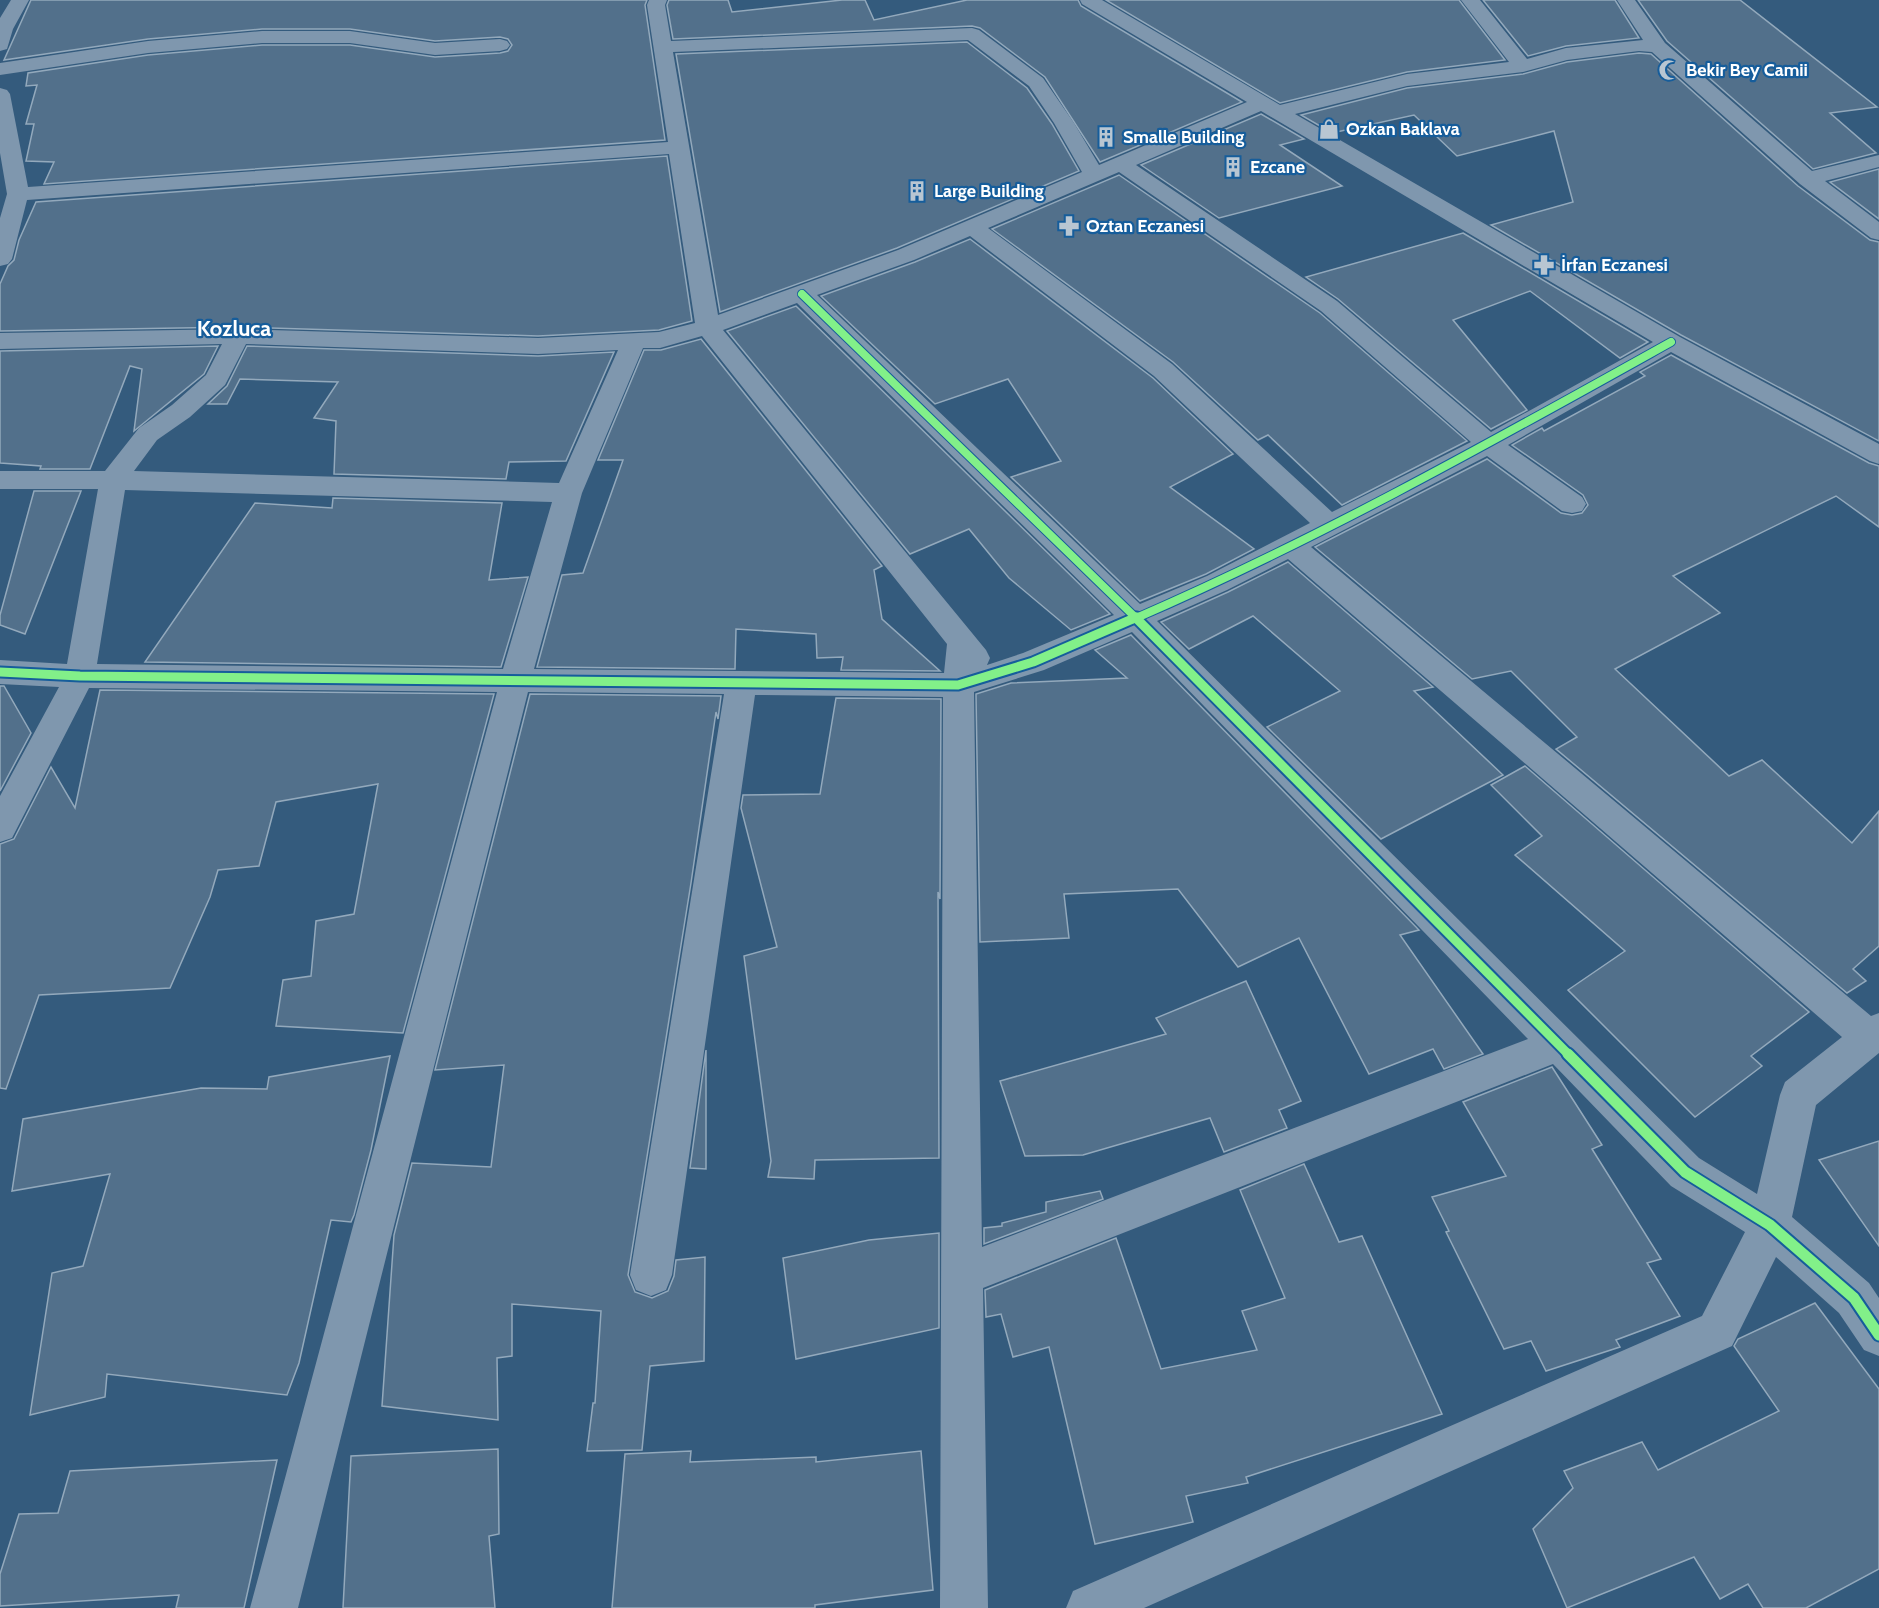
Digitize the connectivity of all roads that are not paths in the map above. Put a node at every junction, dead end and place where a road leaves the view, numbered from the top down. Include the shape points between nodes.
1 (20, 0) edge
2 (658, 0) edge
3 (1089, 0) edge
4 (1470, 0) edge
5 (1626, 0) edge
6 (0, 45) edge
7 (500, 45) dead end
8 (663, 47) junction
9 (1658, 47) junction
10 (1523, 66) junction
11 (0, 69) edge
12 (0, 94) edge
13 (1270, 108) junction
14 (680, 147) junction
15 (1879, 161) edge
16 (1121, 164) junction
17 (1094, 175) junction
18 (1808, 179) junction
19 (18, 194) junction
20 (970, 226) junction
21 (1879, 233) edge
22 (0, 259) edge
23 (802, 294) junction
24 (708, 327) junction
25 (238, 336) junction
26 (0, 341) edge
27 (634, 341) junction
28 (1671, 342) junction
29 (1489, 444) junction
30 (1879, 455) edge
31 (0, 480) edge
32 (113, 480) junction
33 (568, 493) junction
34 (1572, 504) dead end
35 (1330, 526) junction
36 (1291, 546) junction
37 (1136, 618) junction
38 (0, 672) edge
39 (80, 676) junction
40 (974, 680) junction
41 (515, 681) junction
42 (741, 683) junction
43 (0, 828) edge
44 (1875, 1034) edge
45 (1560, 1044) junction
46 (1770, 1225) junction
47 (651, 1275) dead end
48 (964, 1275) junction
49 (1879, 1335) edge
50 (274, 1608) edge
51 (964, 1608) edge
52 (1089, 1608) edge

1 - 6 street via 3,29
2 - 8 street
3 - 13 street
4 - 10 street
5 - 9 street
7 - 11 street via 435,49 350,37 262,37 148,47
8 - 14 street
8 - 17 street via 972,34 1036,82
9 - 10 street via 1640,45 1566,54
9 - 18 street
10 - 13 street via 1407,80
12 - 19 street
13 - 16 street
13 - 28 street
14 - 19 street
14 - 24 street
15 - 18 street
16 - 17 street
16 - 29 street via 1329,306
17 - 20 street
18 - 21 street
19 - 22 street
20 - 23 street
20 - 35 street via 1163,370
23 - 24 street
23 - 37 street
24 - 27 street
24 - 40 street via 962,643
25 - 26 street
25 - 27 street via 538,346
25 - 32 street via 216,380 148,434
27 - 33 street
28 - 29 street
28 - 30 street
29 - 34 street
29 - 35 street
31 - 32 street
32 - 33 street
32 - 39 street
33 - 41 street
35 - 36 street
36 - 37 street
36 - 44 street
37 - 40 street via 1033,662
37 - 45 street
38 - 39 street
39 - 41 street
39 - 43 street
40 - 42 street
40 - 48 street
41 - 42 street
41 - 50 street
42 - 47 street
44 - 46 street via 1799,1095
45 - 46 street via 1685,1172
45 - 48 street
46 - 49 street via 1854,1298
46 - 52 street via 1717,1331
48 - 51 street

